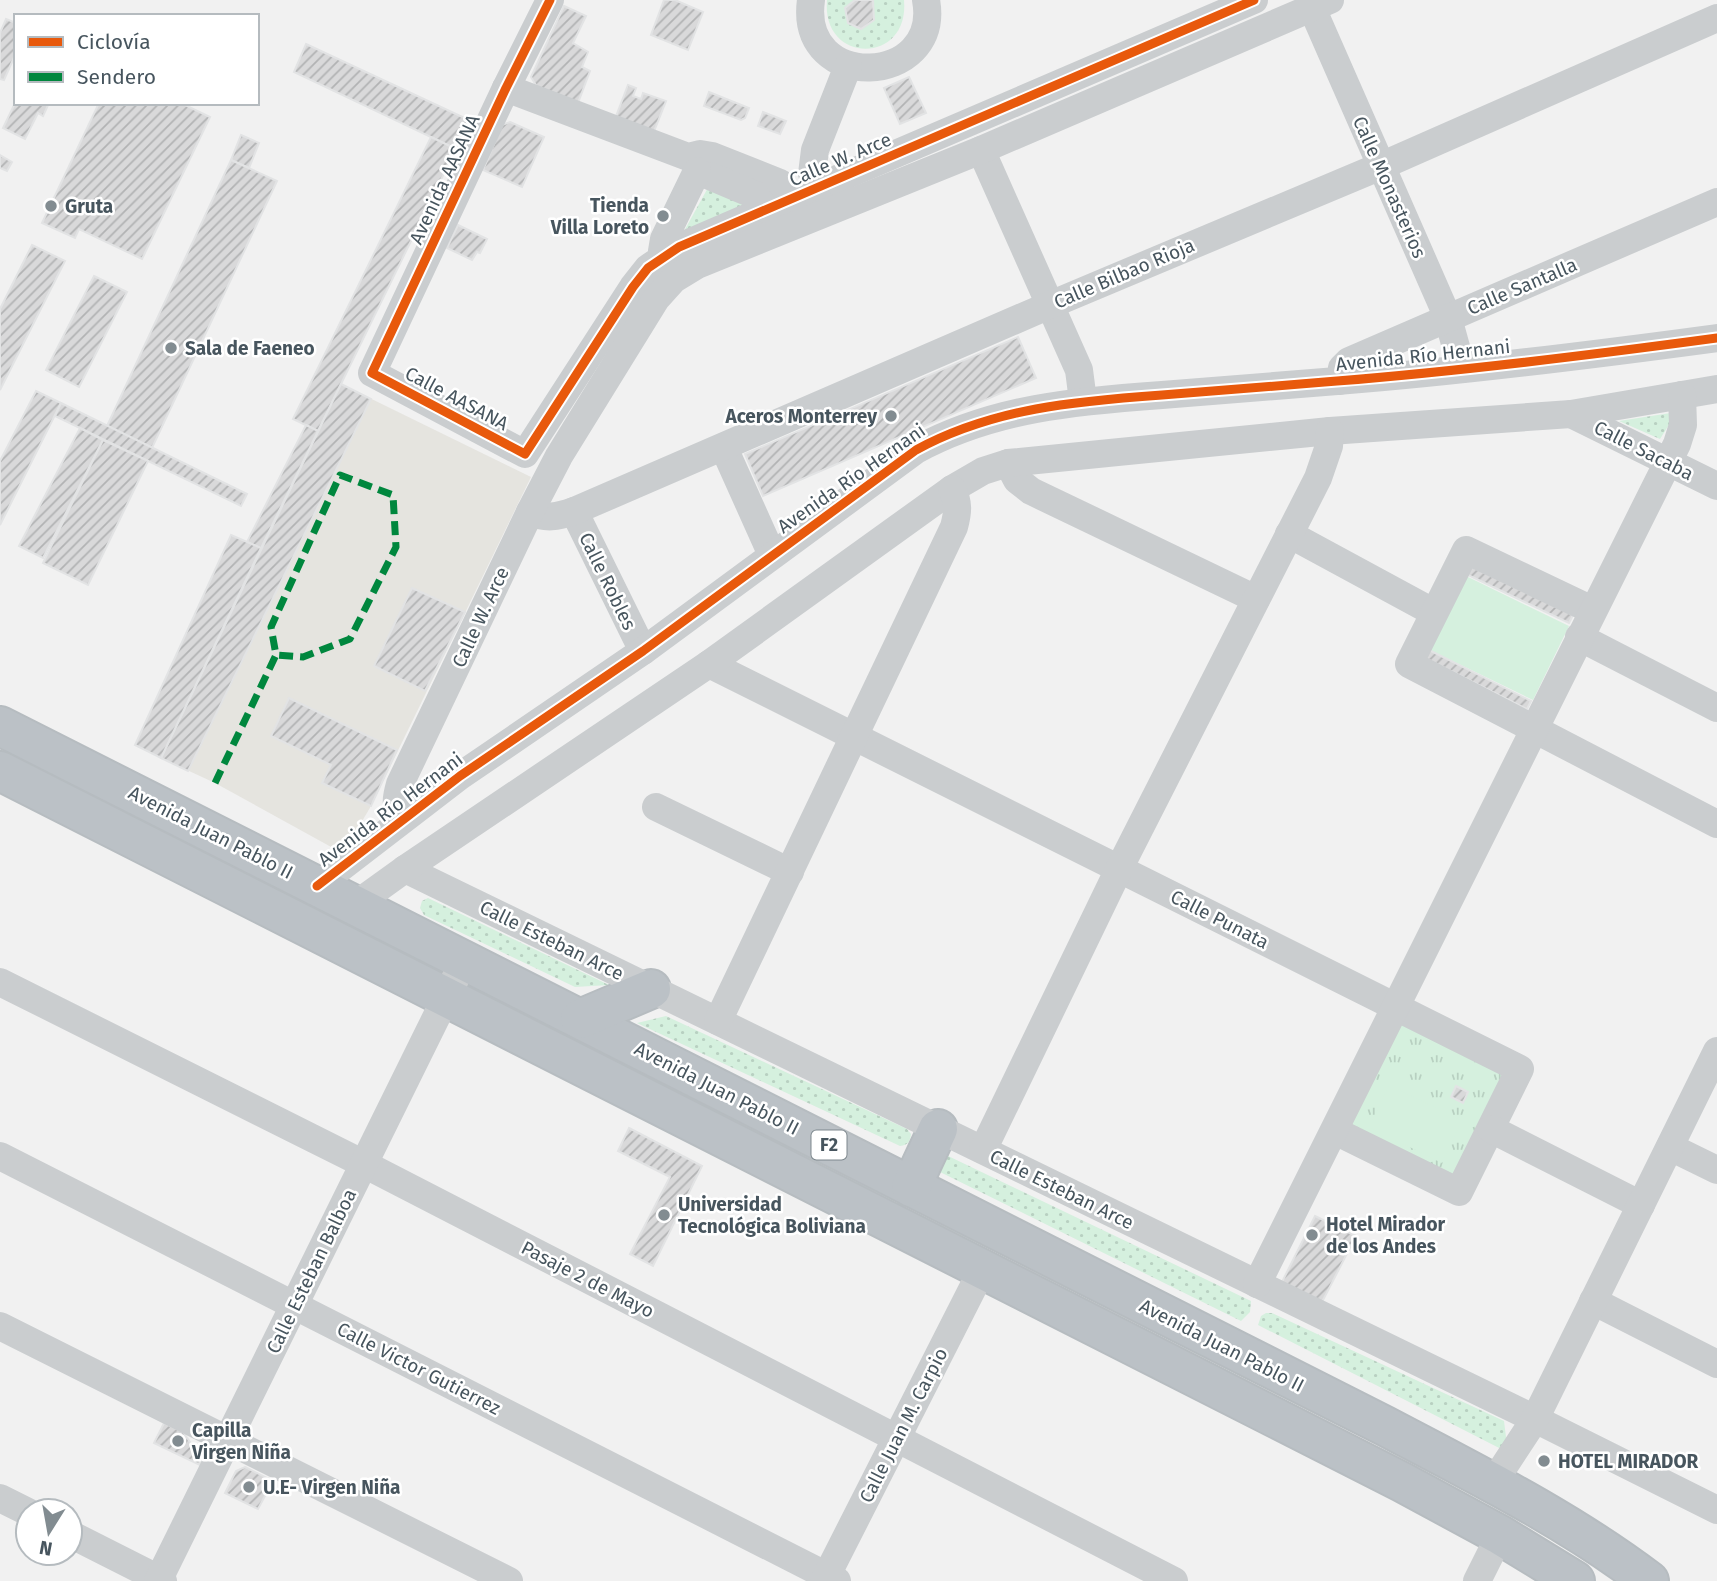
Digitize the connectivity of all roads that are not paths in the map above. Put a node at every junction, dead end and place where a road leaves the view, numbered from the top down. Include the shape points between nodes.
1 (550, 0) edge
2 (810, 0) edge
3 (926, 0) edge
4 (1254, 0) edge
5 (1321, 4) edge
6 (1713, 16) edge
7 (848, 66) junction
8 (506, 88) junction
9 (982, 150) junction
10 (692, 164) junction
11 (1381, 166) junction
12 (818, 187) junction
13 (792, 198) junction
14 (1717, 202) edge
15 (766, 209) junction
16 (668, 268) junction
17 (1049, 305) junction
18 (1448, 318) junction
19 (1717, 338) edge
20 (1462, 369) junction
21 (372, 373) joint
22 (1340, 381) junction
23 (1717, 388) edge
24 (1682, 395) junction
25 (1083, 401) junction
26 (1571, 414) junction
27 (1330, 431) junction
28 (724, 448) junction
29 (525, 454) joint
30 (1668, 462) junction
31 (1009, 463) junction
32 (1717, 486) edge
33 (952, 489) junction
34 (574, 511) junction
35 (530, 512) junction
36 (1289, 534) junction
37 (772, 555) junction
38 (1256, 599) junction
39 (1592, 610) junction
40 (1433, 612) junction
41 (1580, 637) junction
42 (643, 651) junction
43 (709, 664) junction
44 (1717, 708) edge
45 (0, 726) edge
46 (1536, 730) junction
47 (854, 736) junction
48 (417, 751) junction
49 (0, 771) edge
50 (460, 776) junction
51 (656, 807) dead end
52 (404, 818) junction
53 (1717, 824) edge
54 (405, 869) junction
55 (1119, 869) junction
56 (790, 872) junction
57 (317, 886) junction
58 (355, 905) junction
59 (464, 961) junction
60 (0, 982) edge
61 (651, 989) junction
62 (446, 998) junction
63 (1396, 1007) junction
64 (580, 1019) junction
65 (718, 1021) junction
66 (1717, 1051) edge
67 (938, 1129) junction
68 (1491, 1129) junction
69 (1335, 1131) junction
70 (1670, 1147) junction
71 (983, 1150) junction
72 (0, 1156) edge
73 (364, 1164) junction
74 (1717, 1170) edge
75 (911, 1187) junction
76 (1641, 1205) junction
77 (982, 1270) junction
78 (1257, 1284) junction
79 (1593, 1301) junction
80 (294, 1305) junction
81 (0, 1326) edge
82 (1717, 1364) edge
83 (1535, 1419) junction
84 (897, 1438) junction
85 (228, 1441) junction
86 (1493, 1483) junction
87 (1717, 1510) edge
88 (1500, 1535) junction
89 (84, 1541) edge
90 (829, 1579) edge
91 (160, 1580) edge
92 (509, 1581) edge
93 (1174, 1581) edge
94 (1477, 1581) edge
95 (1575, 1581) edge
96 (1648, 1581) edge

1 - 8 street, Avenida AASANA
2 - 7 street via 810,20 817,39 830,55
3 - 7 street via 923,33 908,53 886,66
4 - 12 street, Calle W. Arce
5 - 9 street, Calle W. Arce
5 - 11 street, Calle Monasterios
6 - 11 street, Calle Bilbao Rioja
7 - 12 street via 815,150 812,174
8 - 10 street
8 - 21 street, Avenida AASANA
9 - 16 street, Calle W. Arce via 697,265
9 - 17 street
10 - 13 street via 700,154 712,156 780,183
10 - 15 street via 755,195
10 - 16 street via 664,239
11 - 17 street, Calle Bilbao Rioja
11 - 18 street, Calle Monasterios
12 - 13 street, Calle W. Arce
13 - 15 street, Calle W. Arce
14 - 18 street, Calle Santalla
15 - 16 street, Calle W. Arce via 678,247
16 - 29 street, Calle W. Arce via 648,268 633,287
16 - 35 street, Calle W. Arce via 649,310
17 - 25 street via 1079,370
17 - 28 street, Calle Bilbao Rioja
18 - 20 street, Calle Monasterios
18 - 22 street, Calle Santalla via 1349,361 1342,368
19 - 20 street, Avenida Río Hernani
20 - 22 street, Avenida Río Hernani
21 - 29 street, Calle AASANA
22 - 25 street, Avenida Río Hernani
23 - 24 street
24 - 26 street
24 - 30 street via 1683,425
25 - 37 street, Avenida Río Hernani via 1020,411 943,436 916,450
26 - 27 street
26 - 30 street, Calle Sacaba
27 - 31 street
27 - 36 street via 1325,461
28 - 34 street, Calle Bilbao Rioja
28 - 37 street
30 - 32 street, Calle Sacaba
30 - 39 street
31 - 33 street via 983,471
31 - 38 street via 1017,480 1031,491
33 - 43 street
33 - 47 street via 958,500 954,527
34 - 35 street, Calle Bilbao Rioja via 544,518
34 - 42 street, Calle Robles
35 - 48 street, Calle W. Arce
36 - 38 street
36 - 40 street
37 - 42 street, Avenida Río Hernani
38 - 55 street
39 - 40 street via 1466,550
39 - 41 street
40 - 46 street via 1409,664
41 - 44 street
41 - 46 street
42 - 50 street, Avenida Río Hernani
43 - 47 street, Calle Punata
43 - 54 street
45 - 57 highway, Avenida Juan Pablo II / F2
46 - 53 street
46 - 63 street
47 - 55 street, Calle Punata
47 - 56 street
48 - 50 street
48 - 52 street, Calle W. Arce via 396,801
49 - 62 highway, F2
50 - 52 street, Avenida Río Hernani
51 - 56 street
52 - 57 street, Avenida Río Hernani
54 - 58 street
54 - 61 street, Calle Esteban Arce
55 - 63 street, Calle Punata
55 - 71 street
56 - 65 street
57 - 58 highway, Avenida Juan Pablo II / F2
58 - 59 highway, Avenida Juan Pablo II / F2
59 - 62 street, Calle Esteban Balboa
59 - 64 highway, Avenida Juan Pablo II / F2
60 - 73 street, Pasaje 2 de Mayo
61 - 64 highway
61 - 65 street, Calle Esteban Arce
62 - 73 street, Calle Esteban Balboa
62 - 77 highway, F2
63 - 68 street, Calle Punata via 1520,1069
63 - 69 street
64 - 75 highway, Avenida Juan Pablo II / F2
65 - 67 street, Calle Esteban Arce
66 - 70 street
67 - 71 street, Calle Esteban Arce
67 - 75 highway
68 - 69 street via 1459,1192
68 - 76 street
69 - 78 street
70 - 74 street
70 - 76 street
71 - 78 street, Calle Esteban Arce
72 - 80 street, Calle Victor Gutierrez
73 - 80 street, Calle Esteban Balboa
73 - 84 street, Pasaje 2 de Mayo
75 - 86 highway, Avenida Juan Pablo II / F2
76 - 79 street
77 - 84 street, Calle Juan M. Carpio
77 - 88 highway, F2
78 - 83 street, Calle Esteban Arce
79 - 82 street
79 - 83 street
80 - 85 street, Calle Esteban Balboa
80 - 90 street, Calle Victor Gutierrez
81 - 85 street
83 - 86 street
83 - 87 street, Calle Esteban Arce
84 - 90 street, Calle Juan M. Carpio
84 - 93 street, Pasaje 2 de Mayo
85 - 91 street, Calle Esteban Balboa
85 - 92 street
86 - 96 highway, Avenida Juan Pablo II / F2 via 1549,1513
88 - 94 street
88 - 95 highway, F2
89 - 91 street

